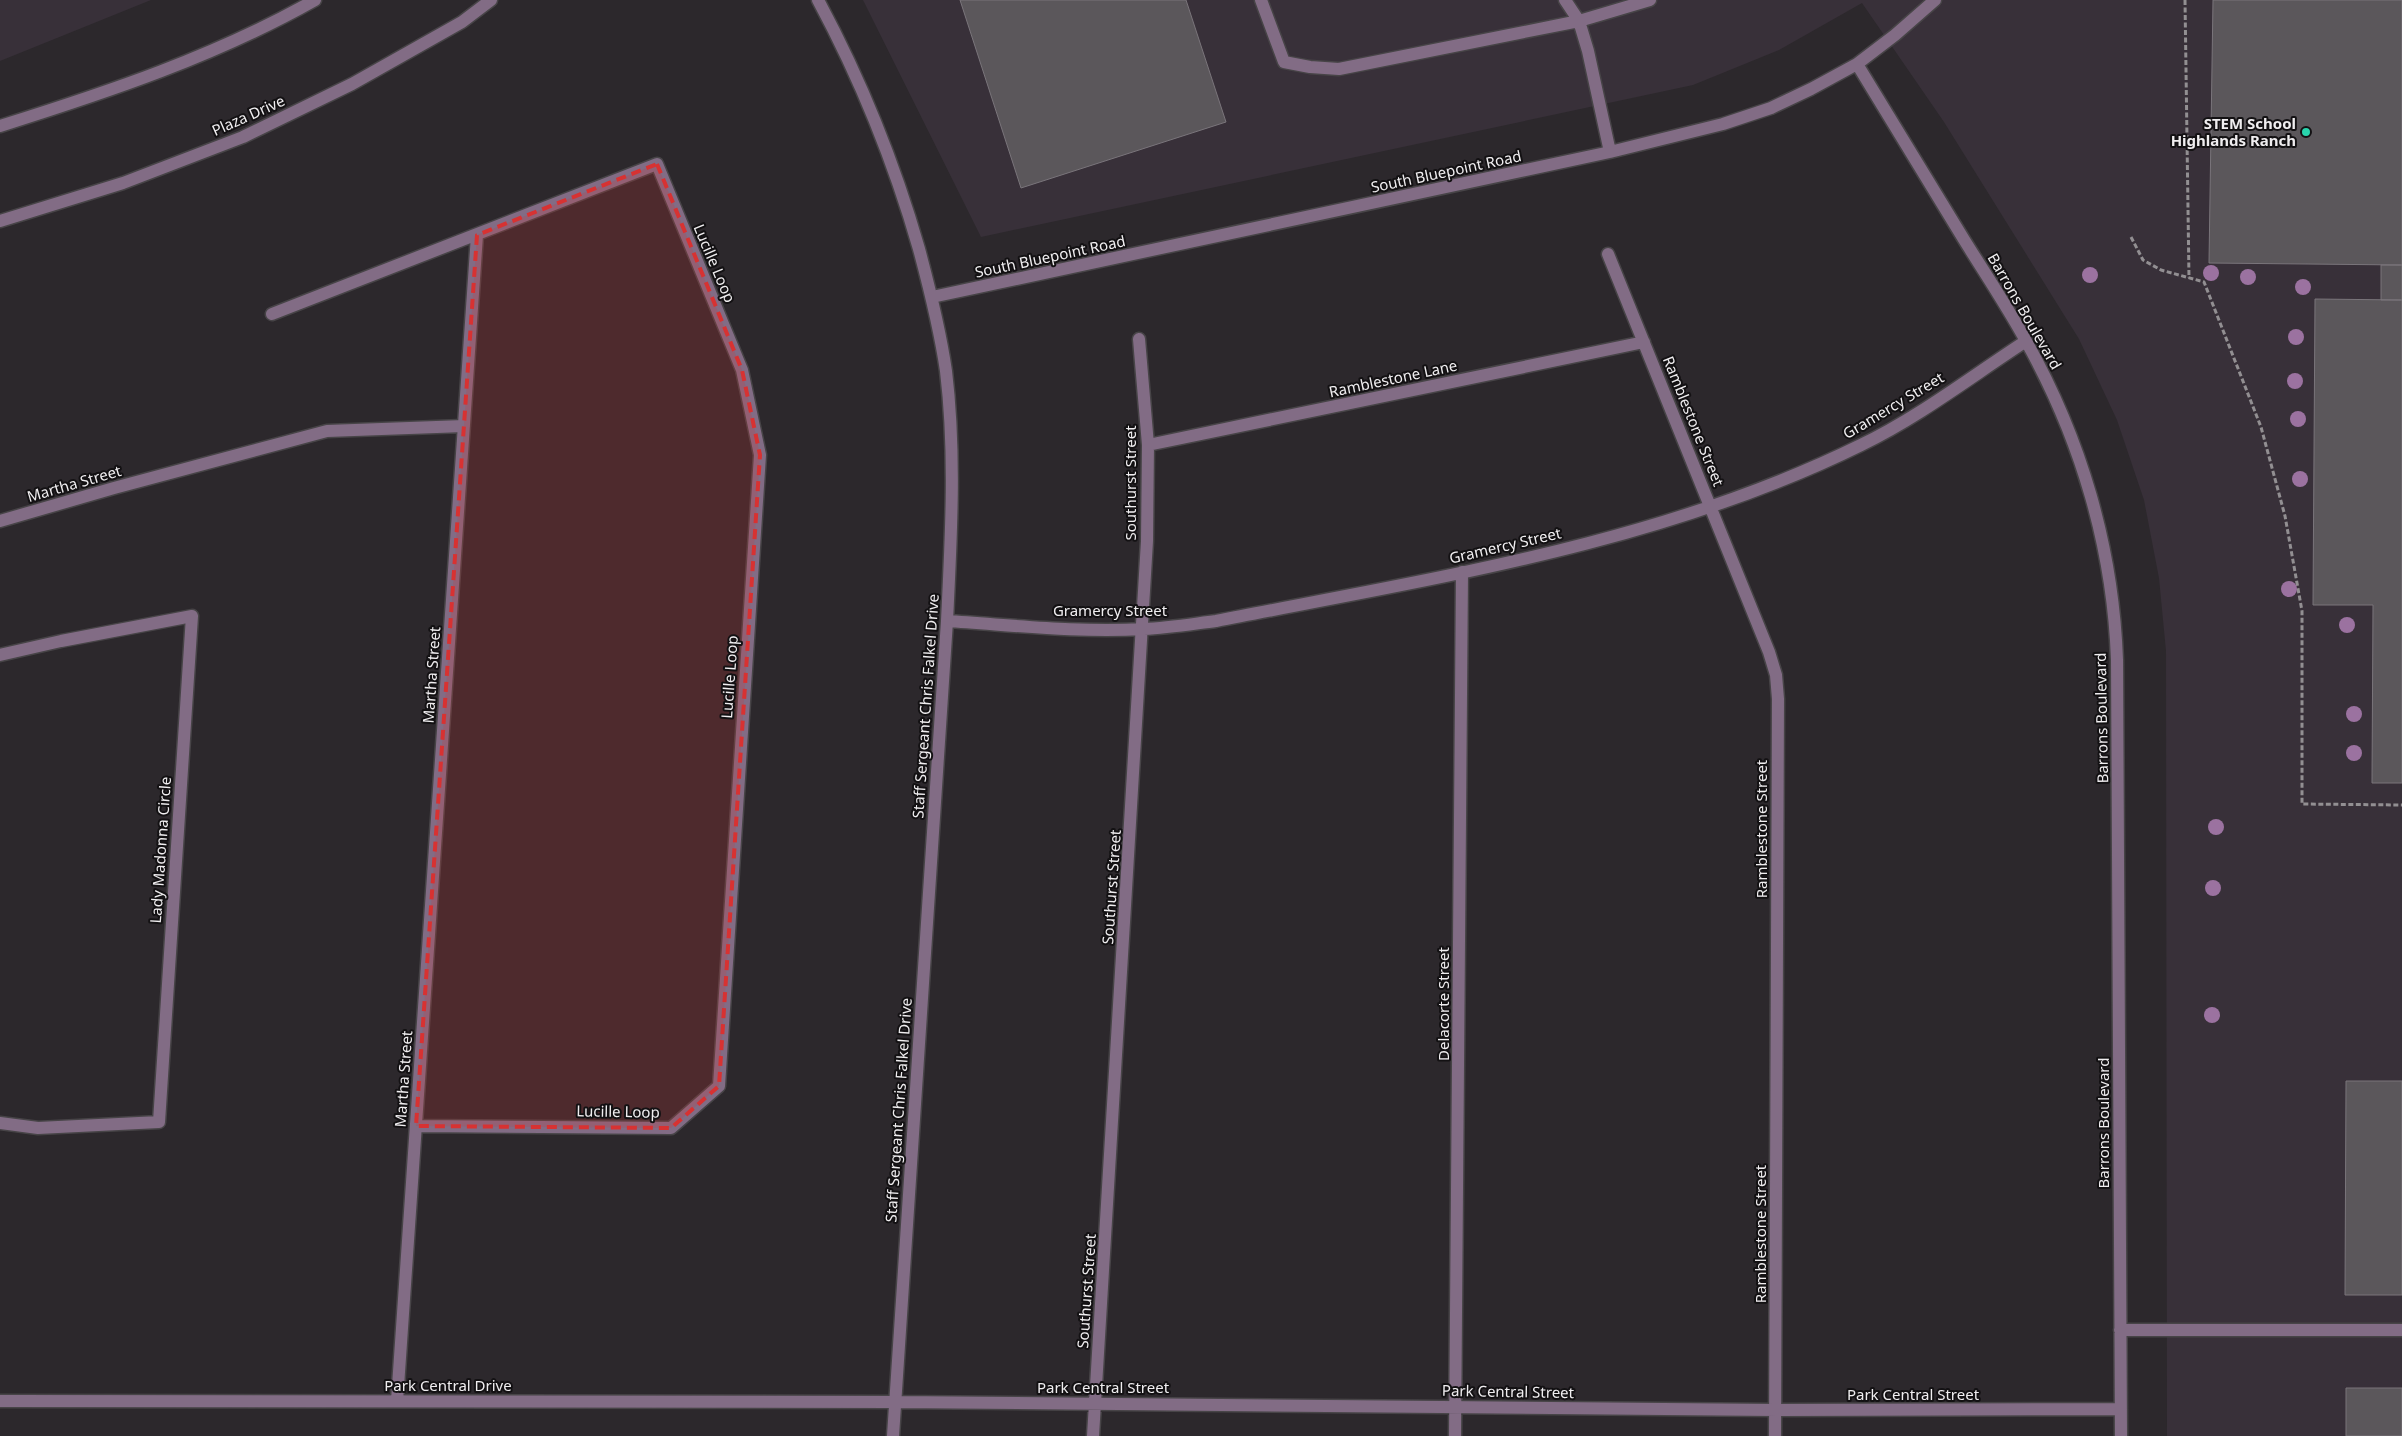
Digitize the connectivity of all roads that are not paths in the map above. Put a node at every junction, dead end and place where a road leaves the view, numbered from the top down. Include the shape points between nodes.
1 (315, 0) edge
2 (491, 0) edge
3 (818, 0) edge
4 (1260, 0) edge
5 (1565, 0) edge
6 (1650, 0) edge
7 (1935, 0) edge
8 (1579, 21) junction
9 (1856, 64) junction
10 (0, 126) edge
11 (1610, 152) junction
12 (0, 221) edge
13 (477, 235) junction
14 (1608, 254) dead end
15 (932, 297) junction
16 (272, 314) dead end
17 (1139, 339) dead end
18 (2026, 341) junction
19 (1644, 342) junction
20 (464, 426) junction
21 (1148, 445) junction
22 (1712, 507) junction
23 (0, 521) edge
24 (1462, 572) junction
25 (948, 622) junction
26 (1143, 629) junction
27 (0, 655) edge
28 (0, 1123) edge
29 (416, 1126) junction
30 (2120, 1330) junction
31 (2402, 1330) edge
32 (0, 1401) edge
33 (397, 1401) junction
34 (895, 1402) junction
35 (1095, 1403) junction
36 (1456, 1406) junction
37 (2121, 1409) junction
38 (1775, 1410) junction
39 (893, 1436) edge
40 (1093, 1436) edge
41 (1455, 1436) edge
42 (1775, 1436) edge
43 (2121, 1436) edge

1 - 10 street via 206,53 92,97
2 - 12 street, Plaza Drive via 462,22 352,84 243,137 123,183
3 - 15 street, Staff Sergeant Chris Falkel Drive via 852,67 888,152
4 - 8 street via 1284,62 1339,69
5 - 8 street
6 - 8 street
7 - 9 street, South Bluepoint Road
8 - 11 street
9 - 11 street, South Bluepoint Road via 1771,108 1723,124
9 - 18 street, Barrons Boulevard
11 - 15 street, South Bluepoint Road
13 - 16 street, Lucille Loop
13 - 20 street
13 - 29 street, Lucille Loop via 657,164 742,370 760,455 719,1086 671,1128
14 - 19 street, Ramblestone Street
15 - 25 street, Staff Sergeant Chris Falkel Drive via 946,370 951,432
17 - 21 street, Southurst Street
18 - 22 street, Gramercy Street via 1882,434 1808,469
18 - 30 street, Barrons Boulevard via 2082,465 2106,550 2114,606
19 - 21 street, Ramblestone Lane
19 - 22 street, Ramblestone Street
20 - 23 street, Martha Street via 327,431
20 - 29 street, Martha Street
21 - 26 street, Southurst Street
22 - 24 street, Gramercy Street via 1616,535
22 - 38 street, Ramblestone Street via 1769,652 1776,675 1778,700
24 - 26 street, Gramercy Street via 1216,621
24 - 36 street, Delacorte Street
25 - 26 street, Gramercy Street
25 - 34 street, Staff Sergeant Chris Falkel Drive
26 - 35 street, Southurst Street
27 - 28 street, Lady Madonna Circle via 61,640 192,616 159,1122 38,1128
29 - 33 street, Martha Street
30 - 31 street
30 - 37 street, Barrons Boulevard
32 - 33 street, Park Central Drive
33 - 34 street, Park Central Drive
34 - 35 street, Park Central Street
34 - 39 street, Staff Sergeant Chris Falkel Drive
35 - 36 street, Park Central Street
35 - 40 street, Southurst Street
36 - 38 street, Park Central Street
36 - 41 street, Delacorte Street
37 - 38 street, Park Central Street
37 - 43 street, Barrons Boulevard
38 - 42 street, Ramblestone Street

